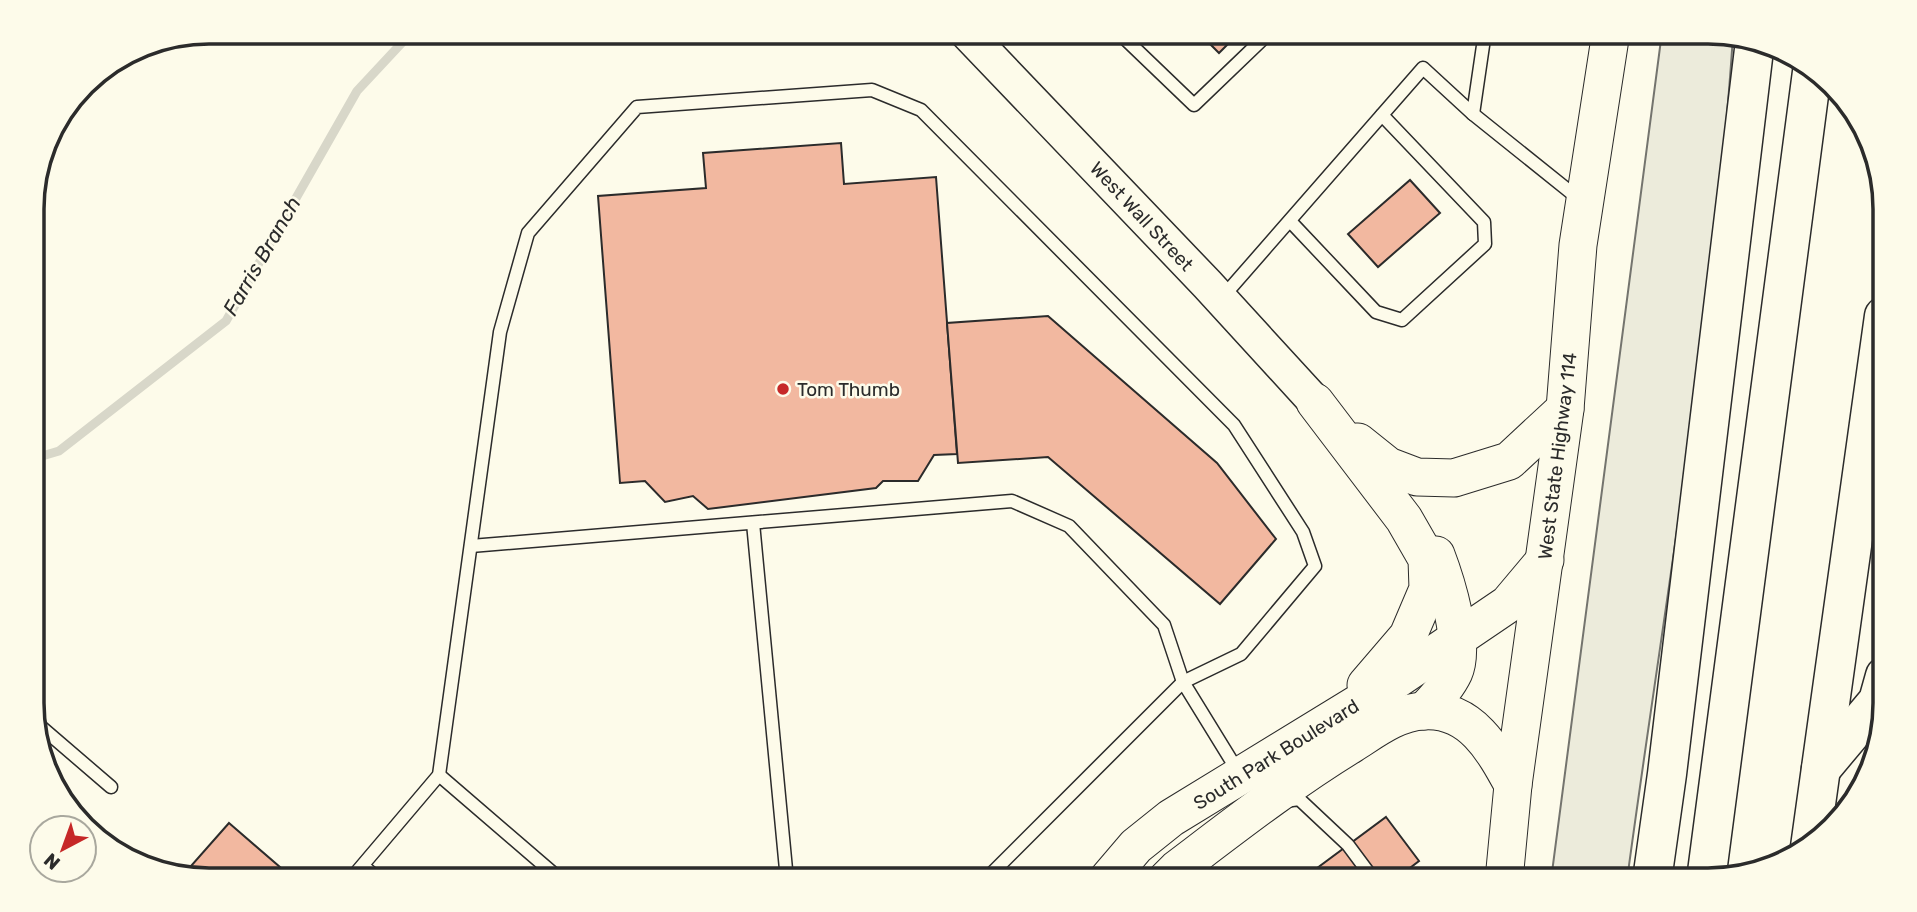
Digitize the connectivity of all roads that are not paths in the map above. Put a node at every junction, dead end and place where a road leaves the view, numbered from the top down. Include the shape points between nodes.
1 (977, 44) edge
2 (1131, 44) edge
3 (1257, 44) edge
4 (1483, 44) edge
5 (1609, 44) edge
6 (1754, 50) edge
7 (1811, 80) edge
8 (1473, 114) junction
9 (1382, 115) junction
10 (1585, 203) junction
11 (1290, 221) junction
12 (1221, 300) junction
13 (1873, 395) edge
14 (1315, 402) junction
15 (1565, 409) junction
16 (753, 523) junction
17 (471, 546) junction
18 (1545, 561) junction
19 (1456, 640) junction
20 (1183, 682) junction
21 (1873, 707) edge
22 (1424, 711) junction
23 (1340, 714) junction
24 (46, 731) edge
25 (1821, 769) junction
26 (439, 775) junction
27 (1513, 785) junction
28 (111, 787) dead end
29 (1251, 790) junction
30 (1812, 831) edge
31 (363, 866) joint
32 (365, 868) edge
33 (547, 868) edge
34 (786, 868) edge
35 (997, 868) edge
36 (1117, 868) edge
37 (1178, 868) edge
38 (1365, 868) edge
39 (1505, 868) edge
40 (1655, 868) edge
41 (1708, 868) edge

1 - 12 street, West Wall Street
2 - 3 lane via 1194,104
4 - 8 lane
5 - 10 main road, West State Highway 114
6 - 40 highway
7 - 41 highway
8 - 9 lane via 1423,68
8 - 10 lane
9 - 11 lane
9 - 11 lane via 1484,222 1485,244 1402,320 1376,312
10 - 15 main road, West State Highway 114 via 1577,245
11 - 12 lane
12 - 14 street, West Wall Street
13 - 25 highway
14 - 15 main road via 1388,466 1417,477 1454,478 1509,461
14 - 19 main road via 1420,514 1449,589
14 - 23 main road via 1404,519 1427,559 1428,589 1408,636
15 - 18 main road, West State Highway 114
16 - 17 lane
16 - 20 lane via 1012,501 1069,526 1164,625
16 - 34 lane
17 - 20 lane via 500,331 528,233 628,117 637,107 872,90 921,110 1234,425 1303,533 1315,566 1241,654
17 - 26 lane
18 - 19 main road, South Park Boulevard via 1508,604
18 - 27 main road, West State Highway 114
19 - 22 main road via 1456,669
19 - 23 main road, South Park Boulevard
20 - 29 lane
20 - 35 lane
21 - 25 highway
22 - 27 main road via 1472,726 1492,747
22 - 29 main road, South Park Boulevard via 1392,719 1295,779
23 - 29 main road, South Park Boulevard
24 - 28 lane
25 - 30 highway
26 - 31 lane
26 - 33 lane
27 - 39 main road, West State Highway 114
29 - 36 main road, South Park Boulevard via 1162,825
29 - 37 main road, South Park Boulevard
29 - 38 lane via 1299,799 1348,845
31 - 32 lane

